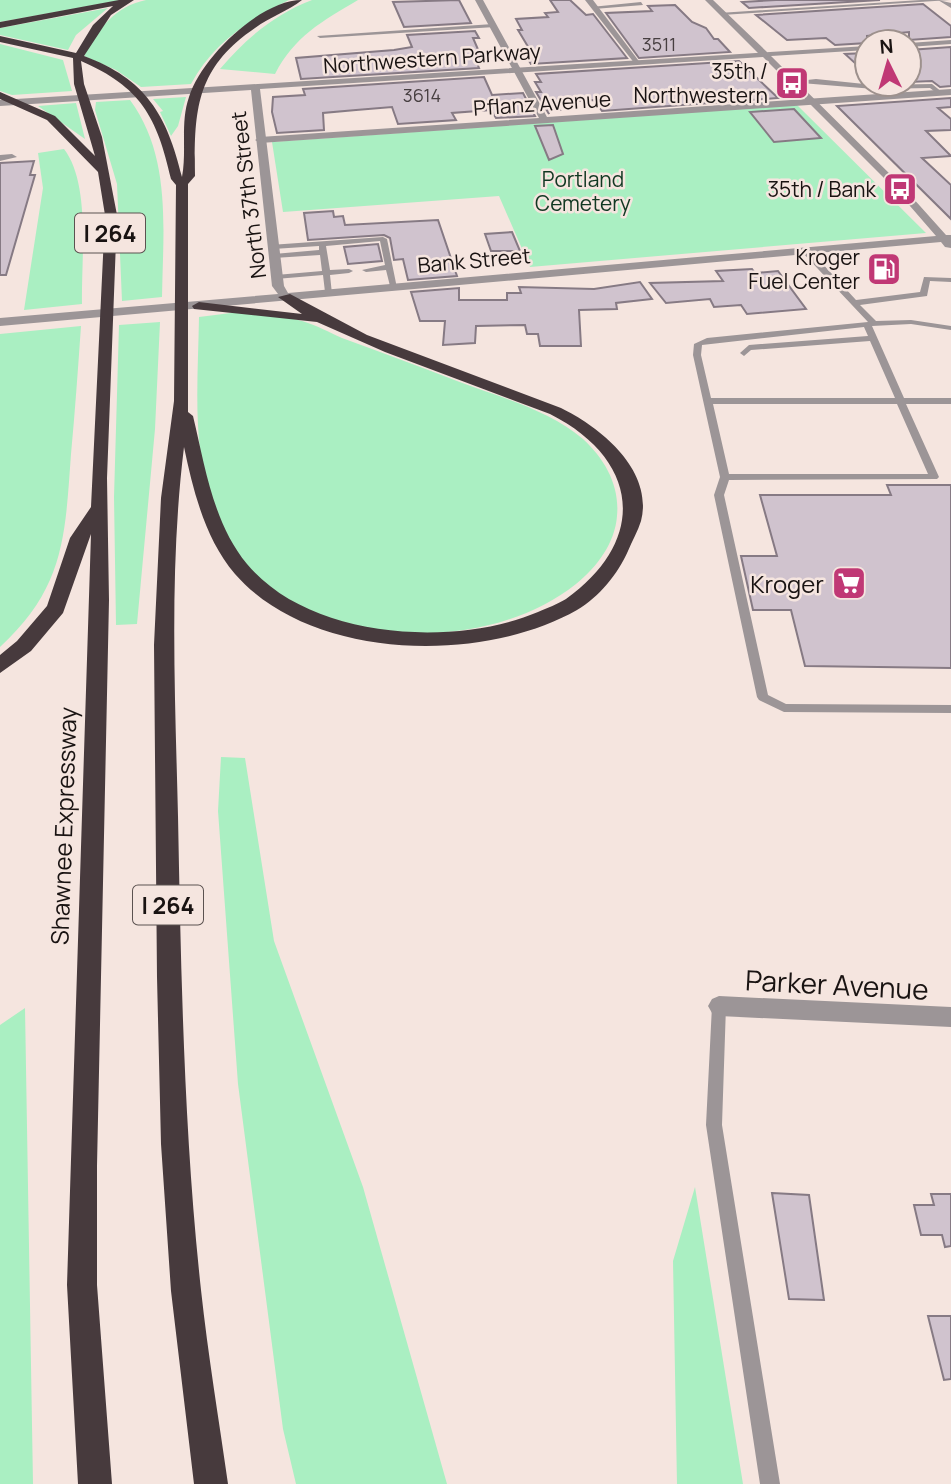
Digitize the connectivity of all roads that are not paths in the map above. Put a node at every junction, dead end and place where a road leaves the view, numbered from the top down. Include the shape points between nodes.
1 (130, 0) edge
2 (298, 0) edge
3 (479, 0) edge
4 (709, 0) edge
5 (944, 0) edge
6 (592, 3) edge
7 (641, 4) dead end
8 (951, 6) edge
9 (722, 13) junction
10 (0, 24) edge
11 (493, 26) junction
12 (320, 36) dead end
13 (0, 39) edge
14 (951, 42) edge
15 (923, 44) edge
16 (853, 49) edge
17 (764, 54) junction
18 (638, 62) junction
19 (517, 70) junction
20 (792, 82) junction
21 (255, 86) junction
22 (951, 92) edge
23 (940, 93) junction
24 (0, 95) edge
25 (811, 102) junction
26 (0, 103) edge
27 (545, 121) junction
28 (260, 141) junction
29 (12, 157) dead end
30 (0, 158) edge
31 (103, 171) junction
32 (182, 184) junction
33 (949, 242) edge
34 (322, 248) junction
35 (806, 250) junction
36 (274, 252) junction
37 (390, 267) junction
38 (366, 270) dead end
39 (349, 271) dead end
40 (326, 273) junction
41 (276, 277) junction
42 (951, 279) edge
43 (394, 286) junction
44 (329, 292) junction
45 (285, 297) junction
46 (855, 303) junction
47 (199, 306) junction
48 (0, 322) edge
49 (330, 323) junction
50 (870, 325) junction
51 (951, 328) edge
52 (873, 338) junction
53 (744, 353) dead end
54 (182, 401) junction
55 (708, 401) junction
56 (901, 401) junction
57 (951, 401) edge
58 (725, 477) junction
59 (99, 509) junction
60 (0, 666) edge
61 (951, 709) edge
62 (719, 1006) joint
63 (951, 1017) edge
64 (96, 1484) edge
65 (211, 1484) edge
66 (770, 1484) edge

1 - 10 highway
1 - 31 highway, Shawnee Expressway via 108,13 76,61
2 - 32 highway via 241,34 206,70 192,107 189,176
3 - 11 street
4 - 9 street
5 - 8 street
5 - 9 lane
6 - 7 lane
6 - 18 street
9 - 17 street
11 - 12 lane
11 - 19 street
13 - 32 highway via 83,60 125,82 150,106 162,127
14 - 15 street
16 - 17 street, Northwestern Parkway
17 - 18 street, Northwestern Parkway
17 - 20 street
18 - 19 street, Northwestern Parkway
19 - 21 street, Northwestern Parkway
19 - 27 street
20 - 23 lane via 932,86
20 - 25 street
21 - 26 street, Northwestern Parkway
21 - 28 street, North 37th Street
22 - 23 street, Pflanz Avenue
23 - 25 street, Pflanz Avenue
24 - 31 highway via 33,108 66,131
25 - 27 street, Pflanz Avenue
25 - 33 street
27 - 28 street, Pflanz Avenue
28 - 36 street, North 37th Street
29 - 30 street
31 - 59 highway, Shawnee Expressway / I 264 via 111,215
32 - 54 highway, I 264
33 - 35 street, Bank Street
34 - 36 lane
34 - 37 lane via 383,239
34 - 40 lane
35 - 43 street, Bank Street
35 - 46 lane
36 - 41 street, North 37th Street
37 - 38 lane
37 - 43 lane
39 - 40 lane
40 - 41 lane
40 - 44 lane
41 - 45 street, North 37th Street
42 - 46 lane via 927,279 924,294
43 - 44 street, Bank Street
44 - 45 street, Bank Street
45 - 47 street, Bank Street
45 - 49 highway
46 - 50 lane
47 - 48 street, Bank Street
47 - 49 highway
49 - 54 highway via 545,406 602,442 626,474 633,508 625,547 603,578 547,615 470,638 384,639 311,620 258,587 220,538 205,502
50 - 51 lane via 911,321
50 - 52 lane
50 - 55 lane via 698,344
52 - 53 lane via 749,348
52 - 56 lane
54 - 65 highway, I 264 via 169,498 164,645 169,977 186,1291
55 - 56 lane
55 - 58 lane
56 - 57 lane
56 - 58 lane via 934,477
58 - 61 lane via 719,495 763,697 784,708
59 - 60 highway via 79,538 56,608
59 - 64 highway, Shawnee Expressway / I 264 via 82,1258
62 - 63 street, Parker Avenue
62 - 66 lane via 715,1125

